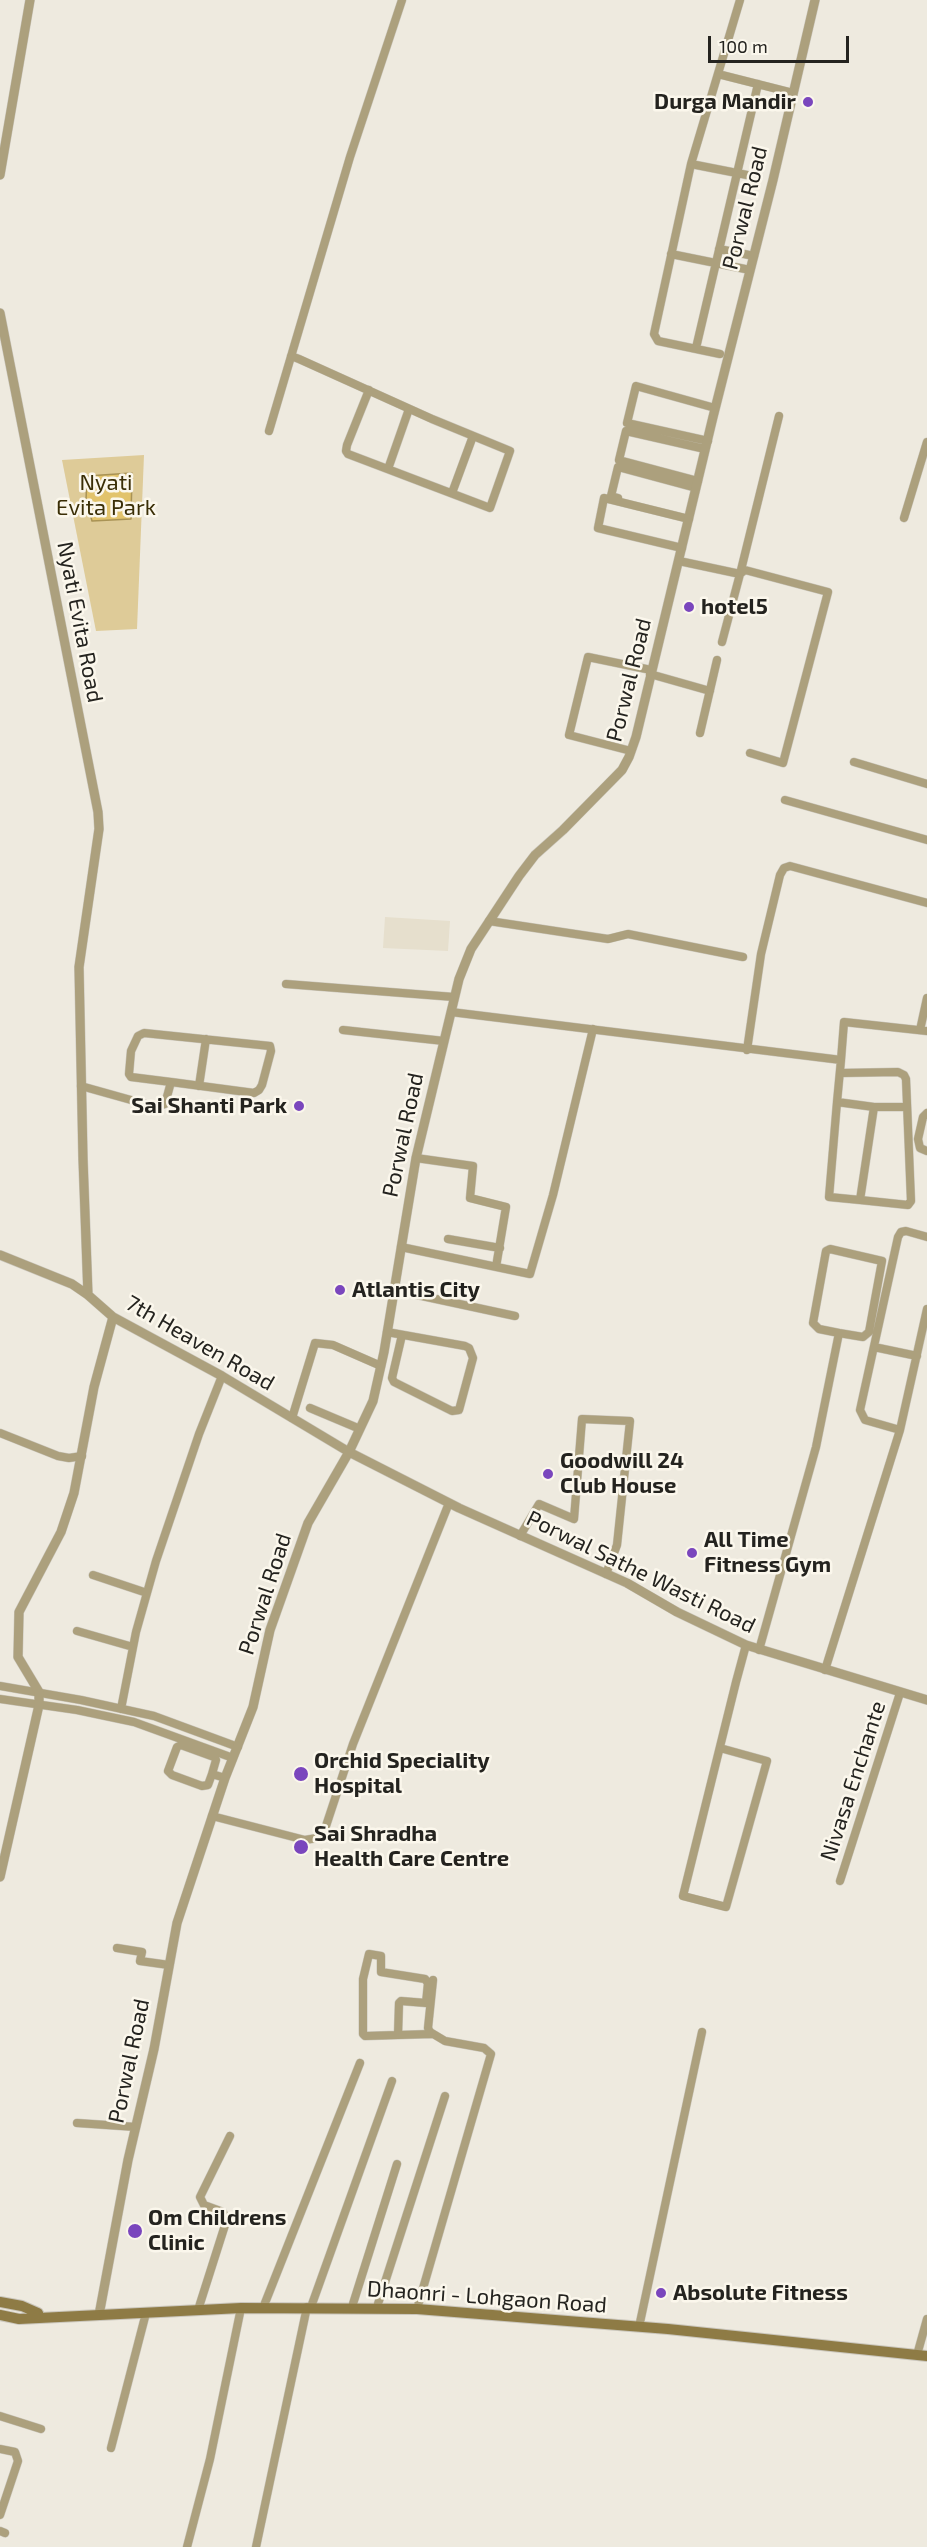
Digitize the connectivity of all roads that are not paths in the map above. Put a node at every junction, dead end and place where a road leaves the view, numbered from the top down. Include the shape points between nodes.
1 (30, 0) edge
2 (402, 0) edge
3 (740, 0) edge
4 (815, 0) edge
5 (718, 74) junction
6 (758, 84) junction
7 (792, 93) junction
8 (691, 164) junction
9 (737, 173) junction
10 (0, 175) edge
11 (747, 175) dead end
12 (719, 249) junction
13 (671, 254) junction
14 (754, 256) junction
15 (716, 263) junction
16 (750, 270) junction
17 (0, 313) edge
18 (696, 348) junction
19 (720, 354) dead end
20 (291, 356) junction
21 (369, 390) junction
22 (715, 408) junction
23 (409, 409) junction
24 (779, 416) dead end
25 (269, 431) dead end
26 (473, 436) junction
27 (927, 442) edge
28 (706, 445) junction
29 (388, 469) junction
30 (697, 484) junction
31 (452, 493) junction
32 (689, 518) junction
33 (904, 518) dead end
34 (682, 548) junction
35 (679, 561) junction
36 (740, 574) junction
37 (722, 642) dead end
38 (717, 660) dead end
39 (651, 672) junction
40 (710, 691) junction
41 (700, 733) dead end
42 (631, 751) junction
43 (750, 753) dead end
44 (854, 762) dead end
45 (927, 784) edge
46 (785, 800) dead end
47 (927, 840) edge
48 (927, 903) edge
49 (489, 921) junction
50 (743, 957) dead end
51 (286, 984) dead end
52 (454, 997) junction
53 (927, 998) edge
54 (451, 1012) junction
55 (593, 1029) junction
56 (343, 1030) dead end
57 (924, 1030) edge
58 (206, 1039) junction
59 (444, 1041) junction
60 (747, 1050) junction
61 (841, 1060) junction
62 (841, 1073) junction
63 (171, 1082) junction
64 (81, 1086) junction
65 (199, 1086) junction
66 (837, 1102) junction
67 (874, 1107) junction
68 (907, 1107) junction
69 (927, 1113) edge
70 (927, 1151) edge
71 (416, 1158) junction
72 (860, 1200) junction
73 (927, 1237) edge
74 (448, 1239) dead end
75 (401, 1247) junction
76 (500, 1248) junction
77 (0, 1255) edge
78 (496, 1267) junction
79 (394, 1290) junction
80 (88, 1295) junction
81 (927, 1309) edge
82 (515, 1316) dead end
83 (113, 1317) junction
84 (387, 1332) junction
85 (839, 1333) junction
86 (402, 1335) junction
87 (874, 1347) junction
88 (916, 1356) junction
89 (381, 1366) junction
90 (222, 1376) junction
91 (310, 1408) dead end
92 (292, 1418) junction
93 (360, 1429) junction
94 (900, 1430) junction
95 (0, 1433) edge
96 (350, 1452) junction
97 (82, 1456) junction
98 (449, 1503) junction
99 (520, 1536) junction
100 (606, 1574) junction
101 (93, 1575) dead end
102 (147, 1593) junction
103 (77, 1631) dead end
104 (746, 1645) junction
105 (133, 1647) junction
106 (759, 1650) junction
107 (825, 1670) junction
108 (0, 1686) edge
109 (39, 1692) junction
110 (900, 1693) junction
111 (0, 1699) edge
112 (927, 1700) edge
113 (39, 1705) junction
114 (121, 1709) junction
115 (238, 1747) junction
116 (720, 1748) junction
117 (233, 1758) junction
118 (212, 1774) junction
119 (225, 1778) junction
120 (212, 1816) junction
121 (0, 1877) edge
122 (840, 1881) dead end
123 (117, 1948) dead end
124 (169, 1965) junction
125 (433, 1980) dead end
126 (702, 2032) dead end
127 (432, 2034) junction
128 (398, 2035) junction
129 (360, 2063) dead end
130 (392, 2080) dead end
131 (445, 2096) dead end
132 (76, 2123) dead end
133 (136, 2127) junction
134 (230, 2136) dead end
135 (397, 2164) dead end
136 (0, 2302) edge
137 (309, 2307) junction
138 (352, 2307) junction
139 (378, 2307) junction
140 (241, 2308) junction
141 (262, 2308) junction
142 (417, 2308) junction
143 (198, 2310) junction
144 (146, 2313) junction
145 (0, 2315) edge
146 (41, 2315) junction
147 (99, 2315) junction
148 (927, 2319) edge
149 (639, 2327) junction
150 (922, 2356) edge
151 (0, 2416) edge
152 (41, 2429) dead end
153 (111, 2448) dead end
154 (0, 2449) edge
155 (0, 2515) edge
156 (188, 2547) edge
157 (256, 2547) edge

1 - 10 street
2 - 20 street
3 - 5 street
4 - 7 street, Porwal Road
5 - 6 street
5 - 8 street
6 - 7 street
6 - 9 street
7 - 14 street, Porwal Road
8 - 9 street
8 - 13 street
9 - 11 street
9 - 12 street
12 - 14 street
12 - 15 street
13 - 15 street
13 - 18 street via 654,334 658,341
14 - 16 street, Porwal Road
15 - 16 street
15 - 18 street
16 - 22 street, Porwal Road
17 - 64 street, Nyati Evita Road via 96,790 99,829 79,967
18 - 19 street
20 - 21 street
20 - 25 street
21 - 23 street
21 - 29 street via 346,451
22 - 28 street, Porwal Road
22 - 28 street via 636,386 627,423
23 - 26 street
23 - 29 street
24 - 36 street
26 - 31 street
26 - 31 street via 510,451 494,498 490,508
27 - 33 street
28 - 30 street, Porwal Road
28 - 30 street via 626,431 621,450 619,460
29 - 31 street
30 - 32 street, Porwal Road
30 - 32 street via 618,467 611,496
32 - 34 street, Porwal Road
32 - 34 street via 604,498 598,528
34 - 35 street, Porwal Road
35 - 36 street
35 - 39 street, Porwal Road
36 - 37 street
36 - 43 street via 746,570 828,592 783,763
38 - 40 street
39 - 40 street
39 - 42 street, Porwal Road
39 - 42 street via 588,657 569,735
40 - 41 street
42 - 49 street, Porwal Road via 622,770 535,855
44 - 45 street
46 - 47 street
48 - 60 street via 790,866 784,868 761,954
49 - 50 street via 608,939 628,934
49 - 52 street, Porwal Road via 471,949
51 - 52 street
52 - 54 street, Porwal Road
53 - 57 street
54 - 55 street
54 - 59 street, Porwal Road
55 - 60 street
55 - 78 street via 530,1274
56 - 59 street
57 - 61 street via 844,1022
58 - 63 street via 144,1033 138,1036 131,1051 131,1077
58 - 65 street
58 - 65 street via 270,1046 271,1051 259,1090 254,1093
59 - 71 street, Porwal Road
60 - 61 street
61 - 62 street
62 - 66 street
62 - 68 street via 904,1075
63 - 64 street via 165,1104 156,1107
63 - 65 street
64 - 80 street, Nyati Evita Road
66 - 67 street
66 - 72 street via 829,1197
67 - 68 street
67 - 72 street
68 - 72 street via 911,1201 902,1206
69 - 70 street via 918,1139 920,1148
71 - 75 street, Porwal Road
71 - 76 street via 473,1167 470,1198 506,1207
73 - 87 street via 906,1231 898,1237
74 - 76 street
75 - 78 street
75 - 79 street, Porwal Road
76 - 78 street
77 - 80 street, 7th Heaven Road via 72,1284
79 - 82 street
79 - 84 street, Porwal Road
80 - 83 street, 7th Heaven Road
81 - 88 street
83 - 90 street, 7th Heaven Road
83 - 97 street via 94,1387
84 - 86 street
84 - 89 street, Porwal Road
85 - 85 street via 819,1329 813,1323 826,1251 882,1261 868,1332 863,1337
85 - 106 street via 816,1447
86 - 86 street via 469,1348 473,1358 459,1410 452,1411 394,1382
87 - 88 street
87 - 94 street via 861,1416
88 - 94 street
89 - 92 street via 333,1345 315,1343
89 - 93 street, Porwal Road via 373,1401
90 - 92 street, 7th Heaven Road
90 - 102 street
91 - 93 street
92 - 96 street, 7th Heaven Road
93 - 96 street, Porwal Road
94 - 107 street
95 - 97 street via 58,1456
96 - 98 street, Porwal Sathe Wasti Road
96 - 115 street, Porwal Road via 308,1523 270,1630 253,1707
97 - 109 street via 61,1532 19,1612 18,1657
98 - 99 street, Porwal Sathe Wasti Road
98 - 120 street via 353,1744 324,1832 305,1840
99 - 100 street, Porwal Sathe Wasti Road
99 - 100 street via 539,1504 574,1518 582,1419 630,1421 617,1545
100 - 104 street, Porwal Sathe Wasti Road
101 - 102 street
102 - 105 street
103 - 105 street
104 - 106 street, Porwal Sathe Wasti Road
104 - 116 street
105 - 114 street
106 - 107 street, Porwal Sathe Wasti Road
107 - 110 street, Porwal Sathe Wasti Road
108 - 109 street
109 - 113 street
109 - 114 street
110 - 112 street, Porwal Sathe Wasti Road
110 - 122 street, Nivasa Enchante
111 - 113 street
113 - 117 street via 134,1722
113 - 121 street
114 - 115 street via 154,1716
115 - 117 street, Porwal Road
116 - 116 street via 683,1896 726,1907 767,1761
117 - 119 street, Porwal Road
118 - 118 street via 208,1785 202,1786 172,1775 168,1771 177,1747 214,1757
118 - 119 street
119 - 120 street, Porwal Road
120 - 124 street, Porwal Road via 177,1923
123 - 124 street via 142,1952 140,1961
124 - 133 street, Porwal Road
125 - 127 street via 428,2028
126 - 149 street
127 - 128 street
127 - 142 street via 445,2041 484,2048 491,2054
128 - 128 street via 363,2034 363,1979 369,1954 381,1956 381,1972 425,1979 428,1983 424,2004 399,2003
129 - 141 street
130 - 137 street
131 - 139 street
132 - 133 street
133 - 147 street, Porwal Road
134 - 143 street via 200,2197 204,2205 226,2216
135 - 138 street
136 - 146 main road
137 - 138 main road, Dhaonri - Lohgaon Road
137 - 141 main road, Dhaonri - Lohgaon Road
137 - 157 street
138 - 139 main road, Dhaonri - Lohgaon Road
139 - 142 main road, Dhaonri - Lohgaon Road
140 - 141 main road, Dhaonri - Lohgaon Road
140 - 143 main road, Dhaonri - Lohgaon Road
140 - 156 street
142 - 149 main road, Dhaonri - Lohgaon Road
143 - 144 main road, Dhaonri - Lohgaon Road
144 - 147 main road, Dhaonri - Lohgaon Road
144 - 153 street
145 - 146 main road, Dhaonri - Lohgaon Road via 19,2319
146 - 147 main road, Dhaonri - Lohgaon Road
148 - 150 street
149 - 150 main road, Dhaonri - Lohgaon Road
151 - 152 street
154 - 155 street via 15,2452 18,2461

